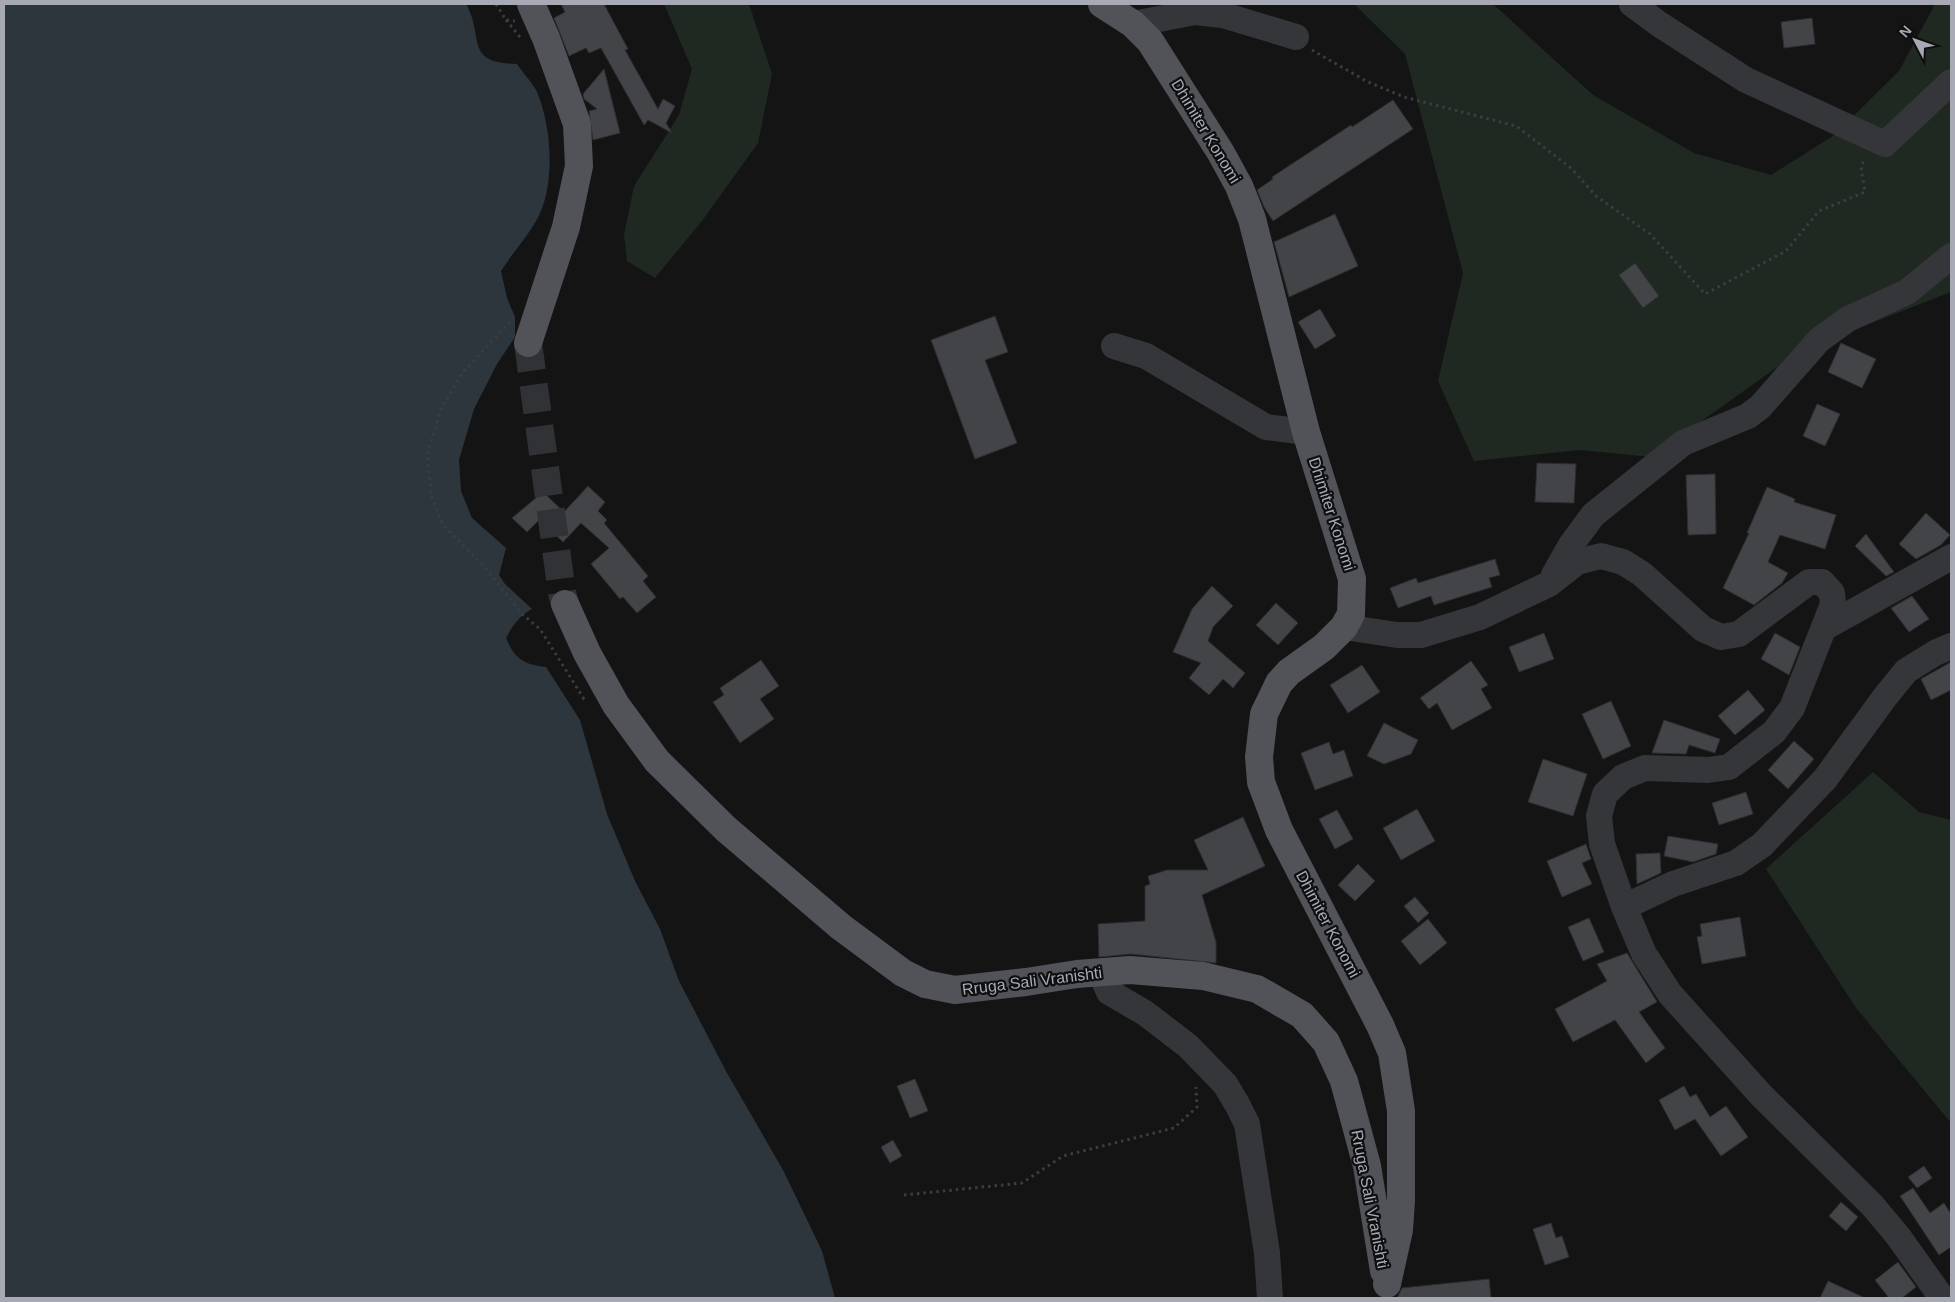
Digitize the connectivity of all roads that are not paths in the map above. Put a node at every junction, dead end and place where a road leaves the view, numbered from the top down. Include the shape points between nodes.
1 (531, 4) edge
2 (1102, 4) edge
3 (1632, 4) edge
4 (1133, 24) junction
5 (1289, 35) road end
6 (1951, 82) edge
7 (1951, 256) edge
8 (528, 343) tunnel mouth
9 (1114, 346) dead end
10 (1306, 432) junction
11 (1951, 557) edge
12 (1550, 584) junction
13 (565, 604) tunnel mouth
14 (1344, 627) junction
15 (1824, 628) junction
16 (1951, 646) edge
17 (1624, 907) junction
18 (1103, 972) junction
19 (1387, 1291) edge
20 (1270, 1298) edge
21 (1942, 1298) edge

1 - 8 main road via 577,124 579,166 566,227
2 - 4 main road, Dhimiter Konomi
3 - 6 street via 1746,80 1885,144
4 - 5 street via 1195,12 1223,15
4 - 10 main road, Dhimiter Konomi via 1150,41 1239,186 1252,219
7 - 12 street via 1907,292 1848,319 1819,340 1760,407 1748,416 1683,443 1600,509 1571,545
9 - 10 street via 1146,356 1266,427
10 - 14 main road, Dhimiter Konomi via 1352,578 1351,614
11 - 15 street
12 - 14 street via 1480,617 1422,635 1397,635
12 - 15 street via 1577,562 1601,556 1623,562 1642,574 1703,629 1721,637 1739,634 1809,582 1822,582 1832,593 1833,604
13 - 18 main road, Rruga Sali Vranishti via 616,705 657,761 726,830 841,927 903,973 925,984 955,990
14 - 19 main road, Dhimiter Konomi via 1279,683 1264,714 1259,757 1261,782 1279,830 1392,1053 1400,1111 1401,1201
15 - 17 street via 1792,708 1774,732 1729,766 1708,770 1645,768 1623,777 1605,794 1600,816 1602,844
16 - 17 street via 1906,672 1826,779 1762,845 1736,863 1673,884
17 - 21 street via 1644,954 1670,994 1761,1095 1872,1205
18 - 19 main road, Rruga Sali Vranishti via 1130,970 1203,976 1258,989 1302,1015 1326,1042 1344,1081 1367,1166
18 - 20 street via 1109,992 1145,1013 1188,1046 1225,1084 1237,1104 1247,1124 1268,1261

